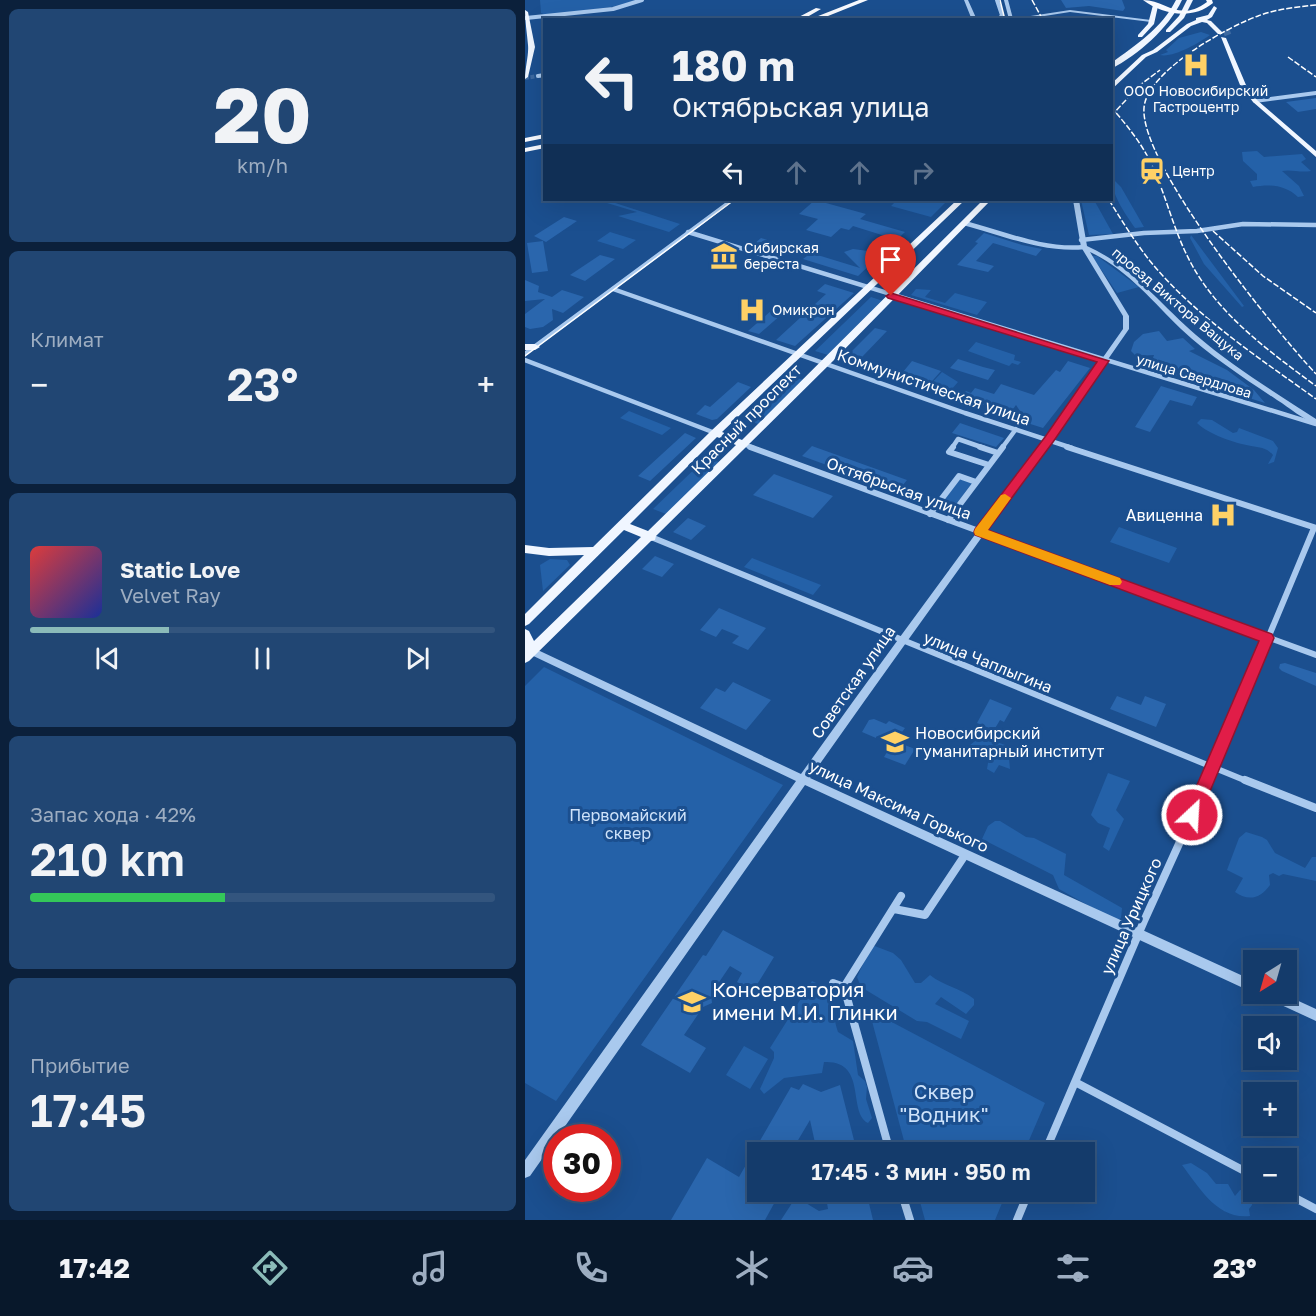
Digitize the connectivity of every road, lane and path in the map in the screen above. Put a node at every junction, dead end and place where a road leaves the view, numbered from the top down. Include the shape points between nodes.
1 (642, 0) edge
2 (845, 0) edge
3 (865, 0) edge
4 (966, 0) edge
5 (997, 0) edge
6 (1006, 0) edge
7 (1146, 0) edge
8 (1179, 0) edge
9 (1190, 0) edge
10 (1153, 3) edge
11 (833, 4) junction
12 (1211, 4) edge
13 (840, 8) junction
14 (1180, 12) junction
15 (526, 15) edge
16 (552, 17) edge
17 (801, 18) edge
18 (816, 18) edge
19 (974, 18) edge
20 (1000, 18) edge
21 (1009, 18) edge
22 (1016, 18) edge
23 (1219, 18) tunnel mouth
24 (1202, 20) junction
25 (1151, 21) junction
26 (1180, 31) junction
27 (1223, 33) junction
28 (1134, 49) junction
29 (1144, 56) junction
30 (1113, 65) edge
31 (526, 74) edge
32 (543, 75) edge
33 (538, 76) tunnel mouth
34 (1113, 86) edge
35 (1316, 93) edge
36 (1259, 101) junction
37 (543, 136) edge
38 (525, 140) edge
39 (543, 146) edge
40 (1316, 146) edge
41 (525, 150) edge
42 (1316, 155) edge
43 (731, 201) edge
44 (960, 201) edge
45 (986, 201) edge
46 (1076, 201) edge
47 (964, 223) junction
48 (1316, 225) edge
49 (688, 232) junction
50 (927, 232) junction
51 (949, 238) junction
52 (1082, 244) junction
53 (613, 289) junction
54 (869, 289) junction
55 (891, 296) junction
56 (530, 347) edge
57 (525, 354) edge
58 (799, 355) junction
59 (525, 360) edge
60 (1103, 361) junction
61 (825, 364) junction
62 (1316, 423) edge
63 (1016, 429) junction
64 (715, 433) junction
65 (1049, 440) junction
66 (743, 444) junction
67 (998, 453) junction
68 (989, 465) junction
69 (976, 482) junction
70 (930, 514) junction
71 (948, 520) junction
72 (622, 525) junction
73 (1315, 528) edge
74 (980, 532) junction
75 (651, 537) junction
76 (525, 549) edge
77 (593, 551) junction
78 (525, 621) edge
79 (525, 634) edge
80 (1267, 638) junction
81 (902, 641) junction
82 (527, 652) edge
83 (1316, 655) edge
84 (1213, 768) junction
85 (803, 780) junction
86 (1316, 808) edge
87 (965, 855) junction
88 (901, 896) dead end
89 (894, 909) junction
90 (1139, 934) junction
91 (1243, 982) edge
92 (833, 983) dead end
93 (844, 987) junction
94 (1292, 1004) edge
95 (1316, 1015) edge
96 (1075, 1082) junction
97 (887, 1142) edge
98 (1049, 1142) edge
99 (1243, 1170) edge
100 (525, 1171) edge
101 (1297, 1199) edge
102 (904, 1202) edge
103 (1024, 1202) edge
104 (1316, 1209) edge
105 (910, 1220) edge
106 (1017, 1220) edge

1 - 16 street via 613,9
2 - 11 highway
3 - 13 highway
4 - 19 street
5 - 20 street
6 - 21 street
7 - 10 highway
8 - 28 main road via 1164,25
9 - 29 main road via 1182,17
10 - 14 highway
10 - 25 main road
11 - 13 highway
11 - 17 highway
12 - 14 highway
12 - 23 main road
12 - 24 main road via 1213,13
13 - 18 highway
14 - 24 main road
15 - 16 street
15 - 31 main road via 532,47
22 - 25 street via 1080,12
24 - 26 main road
24 - 27 main road
25 - 28 main road via 1134,42
26 - 27 main road via 1203,29
26 - 29 main road
27 - 36 main road via 1243,85
28 - 30 main road
29 - 34 main road
32 - 33 street
35 - 36 street
36 - 40 main road
36 - 42 main road
37 - 38 highway
39 - 41 highway
43 - 49 street
44 - 50 main road, Красный проспект
45 - 47 main road, Красный проспект
46 - 52 street, Советская улица
47 - 51 main road, Красный проспект
47 - 52 street via 1049,246 1077,249
48 - 52 street via 1227,226 1144,233
49 - 53 street
49 - 54 street, улица Свердлова
50 - 51 main road
50 - 54 main road, Красный проспект
51 - 55 main road, Красный проспект
52 - 60 street, Советская улица via 1126,316 1126,328
52 - 62 street, проезд Виктора Ващука via 1146,289 1196,339
53 - 56 street
53 - 58 street, Коммунистическая улица
54 - 55 street, улица Свердлова
54 - 58 main road, Красный проспект
55 - 60 street, улица Свердлова
55 - 61 main road, Красный проспект
56 - 57 street
58 - 61 street, Коммунистическая улица
58 - 64 main road, Красный проспект
59 - 64 street
60 - 62 street, улица Свердлова
60 - 65 street, Советская улица
61 - 63 street, Коммунистическая улица
61 - 66 main road, Красный проспект
63 - 65 street, Коммунистическая улица
63 - 67 street
64 - 66 main road
64 - 72 main road, Красный проспект
65 - 73 street, Коммунистическая улица
65 - 74 street, Советская улица
66 - 70 street, Октябрьская улица
66 - 75 main road, Красный проспект
67 - 68 street
67 - 68 street via 958,440 949,452
68 - 69 street
69 - 70 street via 959,476
69 - 71 street
70 - 71 street, Октябрьская улица
71 - 74 street, Октябрьская улица
72 - 75 main road
72 - 77 main road, Красный проспект
73 - 80 street, улица Урицкого
74 - 80 street, Октябрьская улица
74 - 81 street, Советская улица
75 - 81 street, улица Чаплыгина
75 - 82 main road, Красный проспект
76 - 77 main road
77 - 78 main road, Красный проспект
79 - 82 main road
80 - 83 street, Октябрьская улица
80 - 84 street, улица Урицкого
81 - 84 street, улица Чаплыгина
81 - 85 street, Советская улица
82 - 85 street, улица Максима Горького
84 - 86 street, улица Чаплыгина
84 - 90 street, улица Урицкого
85 - 87 street, улица Максима Горького
85 - 100 street, Советская улица
87 - 89 street via 925,915
87 - 90 street, улица Максима Горького
88 - 89 street
89 - 93 street
90 - 91 street, улица Максима Горького
90 - 96 street, улица Урицкого
92 - 93 street
93 - 97 street
94 - 95 street
96 - 98 street, улица Урицкого
96 - 99 street
101 - 104 street
102 - 105 street
103 - 106 street

